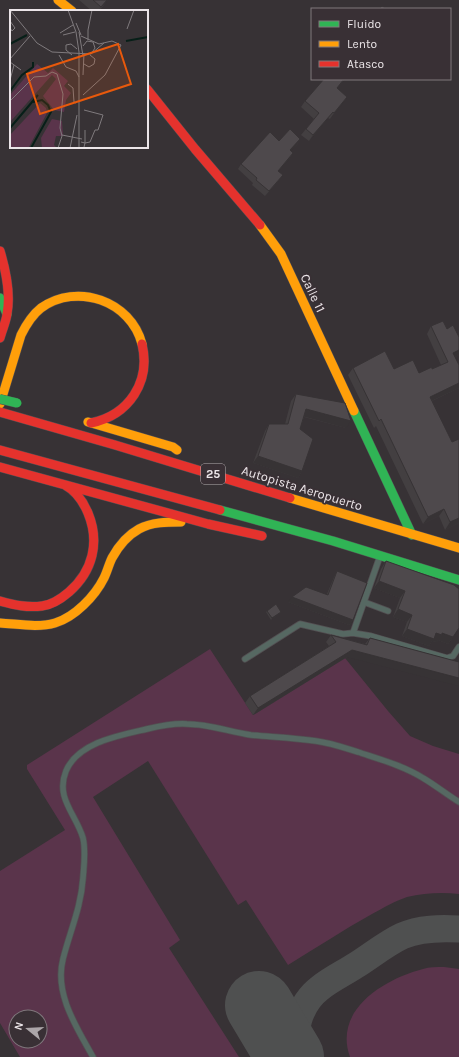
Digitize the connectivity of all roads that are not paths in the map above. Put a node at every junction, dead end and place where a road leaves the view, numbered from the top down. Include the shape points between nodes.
1 (58, 0) edge
2 (71, 10) edge
3 (148, 90) edge
4 (0, 251) edge
5 (0, 298) edge
6 (7, 314) junction
7 (0, 338) edge
8 (0, 399) edge
9 (0, 404) edge
10 (21, 404) dead end
11 (0, 412) edge
12 (76, 419) dead end
13 (91, 423) junction
14 (2, 450) edge
15 (0, 467) edge
16 (206, 472) junction
17 (58, 483) junction
18 (208, 524) junction
19 (412, 535) junction
20 (271, 538) dead end
21 (294, 539) dead end
22 (333, 541) junction
23 (459, 548) edge
24 (380, 556) junction
25 (459, 580) edge
26 (0, 601) edge
27 (364, 602) junction
28 (388, 610) dead end
29 (0, 623) edge
30 (353, 633) junction
31 (459, 647) edge
32 (245, 659) dead end
33 (459, 802) edge
34 (93, 1057) edge

1 - 2 main road
3 - 19 main road, Calle 11 via 209,167 261,225 281,254
4 - 6 main road via 8,288
5 - 6 main road
6 - 7 main road
8 - 10 main road, bridge
9 - 13 main road via 21,335 36,312 52,302 69,296 88,295 114,304 128,316 138,331 144,349 144,367 135,393 123,408 100,422
11 - 16 main road, Autopista Aeropuerto / 25
12 - 13 main road
13 - 16 main road via 173,447
14 - 22 main road
15 - 17 main road
16 - 19 main road, Autopista Aeropuerto / 25
17 - 18 main road
17 - 26 main road via 75,493 91,519 95,539 88,569 70,593 52,603 22,607
18 - 20 main road
18 - 29 main road via 160,522 139,529 113,557 101,584 74,613 56,622 37,626
19 - 23 main road, Autopista Aeropuerto / 25
21 - 22 main road
22 - 24 main road
24 - 25 main road
24 - 27 lane
27 - 28 lane
27 - 30 lane
30 - 31 lane via 447,658 453,656
30 - 32 lane via 343,634 300,624
33 - 34 lane via 421,777 337,746 316,741 249,735 205,725 185,723 128,733 101,741 86,749 67,770 62,785 65,800 83,838 85,860 78,914 61,973 67,1008

